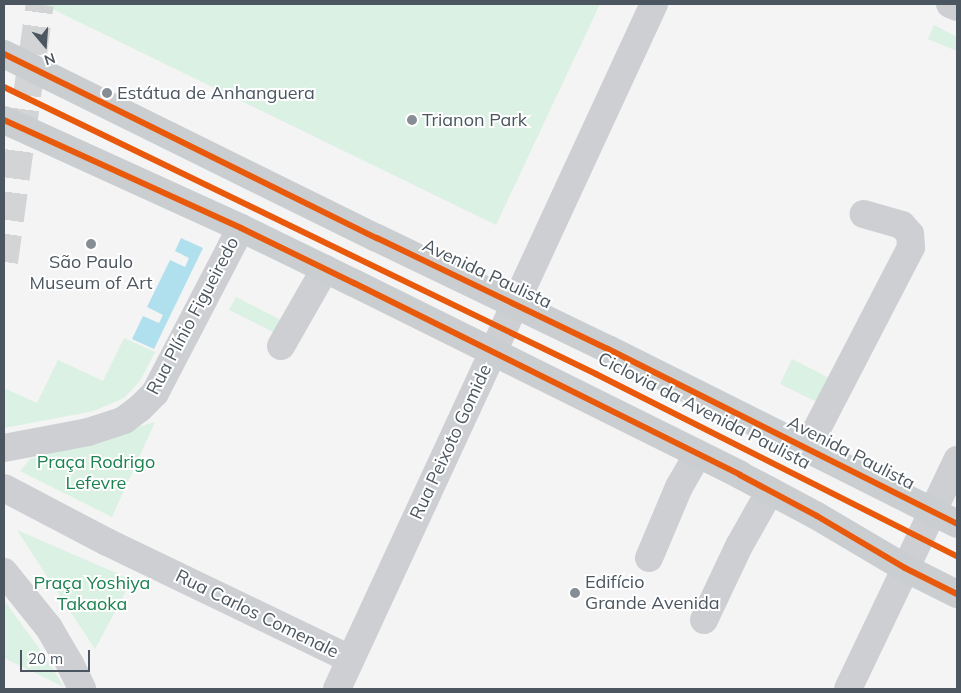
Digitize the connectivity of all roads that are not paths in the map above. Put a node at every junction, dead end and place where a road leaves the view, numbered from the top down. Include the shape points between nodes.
1 (654, 4) edge
2 (950, 4) edge
3 (957, 7) edge
4 (4, 54) edge
5 (4, 120) edge
6 (864, 214) dead end
7 (241, 228) junction
8 (325, 269) junction
9 (514, 303) junction
10 (281, 346) dead end
11 (493, 352) junction
12 (4, 448) edge
13 (807, 448) junction
14 (698, 454) junction
15 (957, 460) edge
16 (4, 488) edge
17 (770, 491) junction
18 (932, 512) junction
19 (957, 524) edge
20 (649, 558) dead end
21 (905, 568) junction
22 (4, 572) edge
23 (957, 594) edge
24 (704, 620) dead end
25 (350, 659) junction
26 (82, 689) edge
27 (336, 689) edge
28 (848, 689) edge

1 - 9 street, Rua Peixoto Gomide
2 - 3 street
4 - 9 main road, Avenida Paulista
5 - 7 main road
6 - 13 street via 902,225 910,234 911,247
7 - 8 main road
7 - 12 street, Rua Plínio Figueiredo via 155,393 140,408 124,420 88,432
8 - 10 street
8 - 11 main road
9 - 11 street, Rua Peixoto Gomide
9 - 13 main road, Avenida Paulista
11 - 14 main road
11 - 25 street, Rua Peixoto Gomide
13 - 18 main road, Avenida Paulista
14 - 17 main road
14 - 20 street via 679,487
15 - 18 street
16 - 25 street, Rua Carlos Comenale via 107,542
17 - 21 main road
17 - 24 street via 739,546
18 - 19 main road, Avenida Paulista
18 - 21 street
21 - 23 main road
21 - 28 street
22 - 26 street via 49,628
25 - 27 street, Rua Peixoto Gomide

